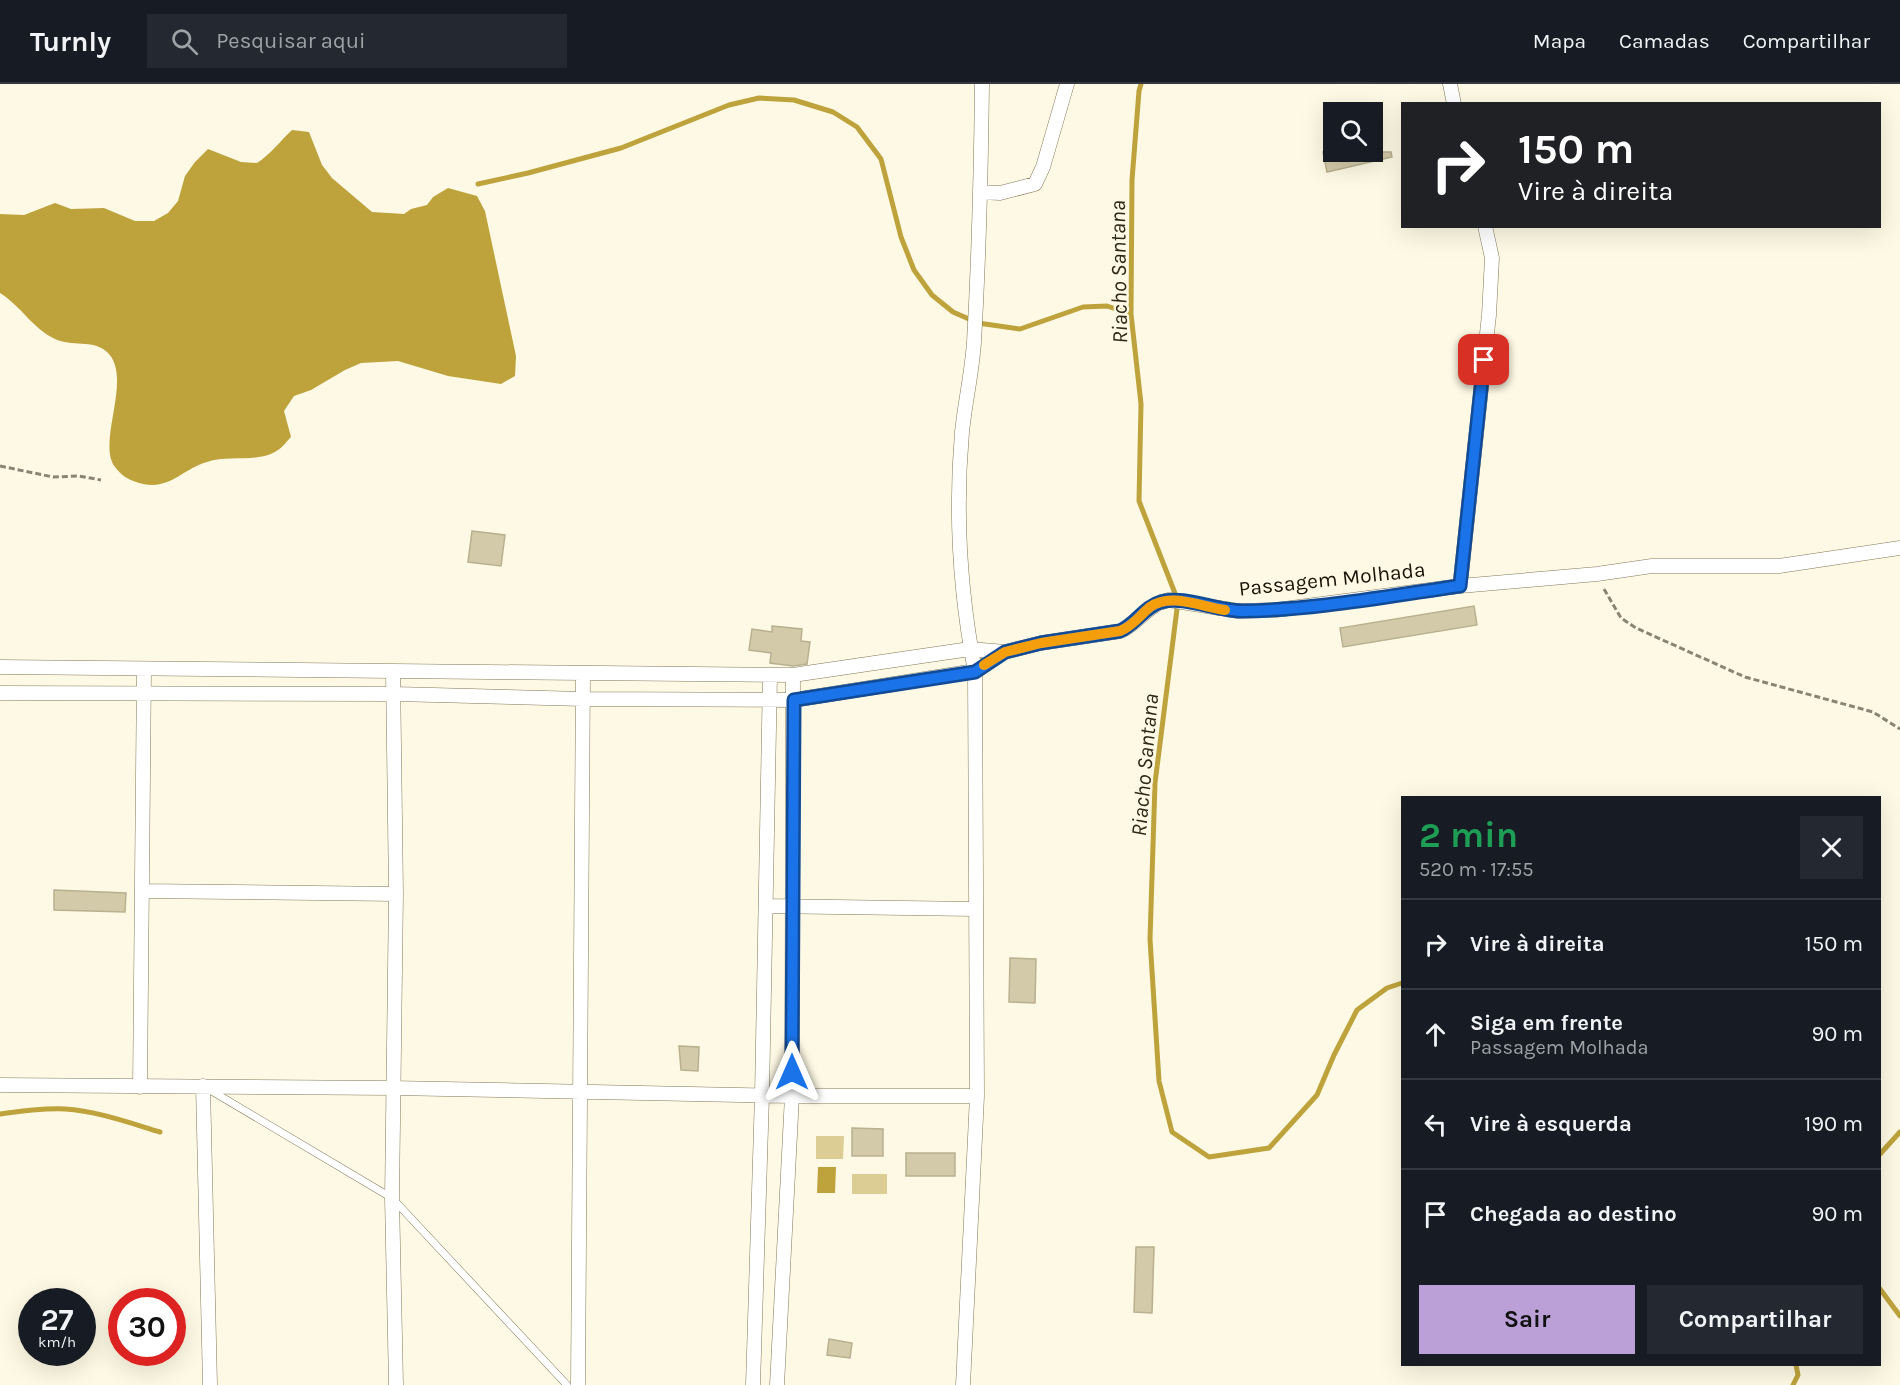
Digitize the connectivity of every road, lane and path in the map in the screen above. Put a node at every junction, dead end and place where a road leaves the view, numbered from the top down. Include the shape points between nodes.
1 (982, 84) edge
2 (1067, 84) edge
3 (1450, 84) edge
4 (1454, 102) edge
5 (981, 192) junction
6 (1485, 228) edge
7 (0, 466) edge
8 (101, 480) dead end
9 (1900, 548) edge
10 (1597, 574) junction
11 (1460, 586) junction
12 (970, 649) junction
13 (1005, 652) junction
14 (0, 667) edge
15 (144, 670) junction
16 (393, 672) junction
17 (975, 672) junction
18 (583, 674) junction
19 (770, 675) junction
20 (793, 675) junction
21 (0, 693) edge
22 (144, 693) junction
23 (394, 694) junction
24 (583, 699) junction
25 (771, 699) junction
26 (794, 700) junction
27 (1900, 729) edge
28 (142, 891) junction
29 (396, 894) junction
30 (766, 906) junction
31 (793, 907) junction
32 (974, 909) junction
33 (0, 1085) edge
34 (203, 1086) junction
35 (140, 1087) junction
36 (392, 1088) junction
37 (579, 1091) junction
38 (762, 1095) junction
39 (792, 1095) junction
40 (977, 1096) junction
41 (392, 1198) junction
42 (210, 1385) edge
43 (396, 1385) edge
44 (567, 1385) edge
45 (578, 1385) edge
46 (753, 1385) edge
47 (777, 1385) edge
48 (963, 1385) edge

1 - 5 street
2 - 5 street via 1035,184 1000,193
3 - 4 street
5 - 12 street via 974,343 962,433 957,518
6 - 11 street via 1492,258 1488,315
7 - 8 path via 53,477
9 - 10 street, Passagem Molhada via 1779,566 1652,566
10 - 11 street, Passagem Molhada
10 - 27 path via 1621,618 1636,628 1745,677 1873,712
11 - 13 street, Passagem Molhada via 1276,610 1238,611 1168,600 1150,607 1120,631
12 - 13 street
12 - 17 street
12 - 20 street
13 - 17 street
14 - 15 street
15 - 16 street
15 - 22 street
16 - 18 street
16 - 23 street
17 - 26 street
17 - 32 street
18 - 19 street
18 - 24 street
19 - 20 street
19 - 25 street
20 - 26 street
21 - 22 street
22 - 23 street
22 - 28 street
23 - 24 street
23 - 29 street
24 - 25 street
24 - 37 street
25 - 26 street
25 - 30 street
26 - 31 street
28 - 29 street
28 - 35 street
29 - 36 street
30 - 31 street
30 - 38 street
31 - 32 street
31 - 39 street
32 - 40 street
33 - 35 street
34 - 35 street
34 - 36 street
34 - 41 lane
34 - 42 street
36 - 37 street
36 - 41 street
37 - 38 street
37 - 45 street
38 - 39 street
38 - 46 street
39 - 40 street
39 - 47 street
40 - 48 street
41 - 43 street
41 - 44 lane

